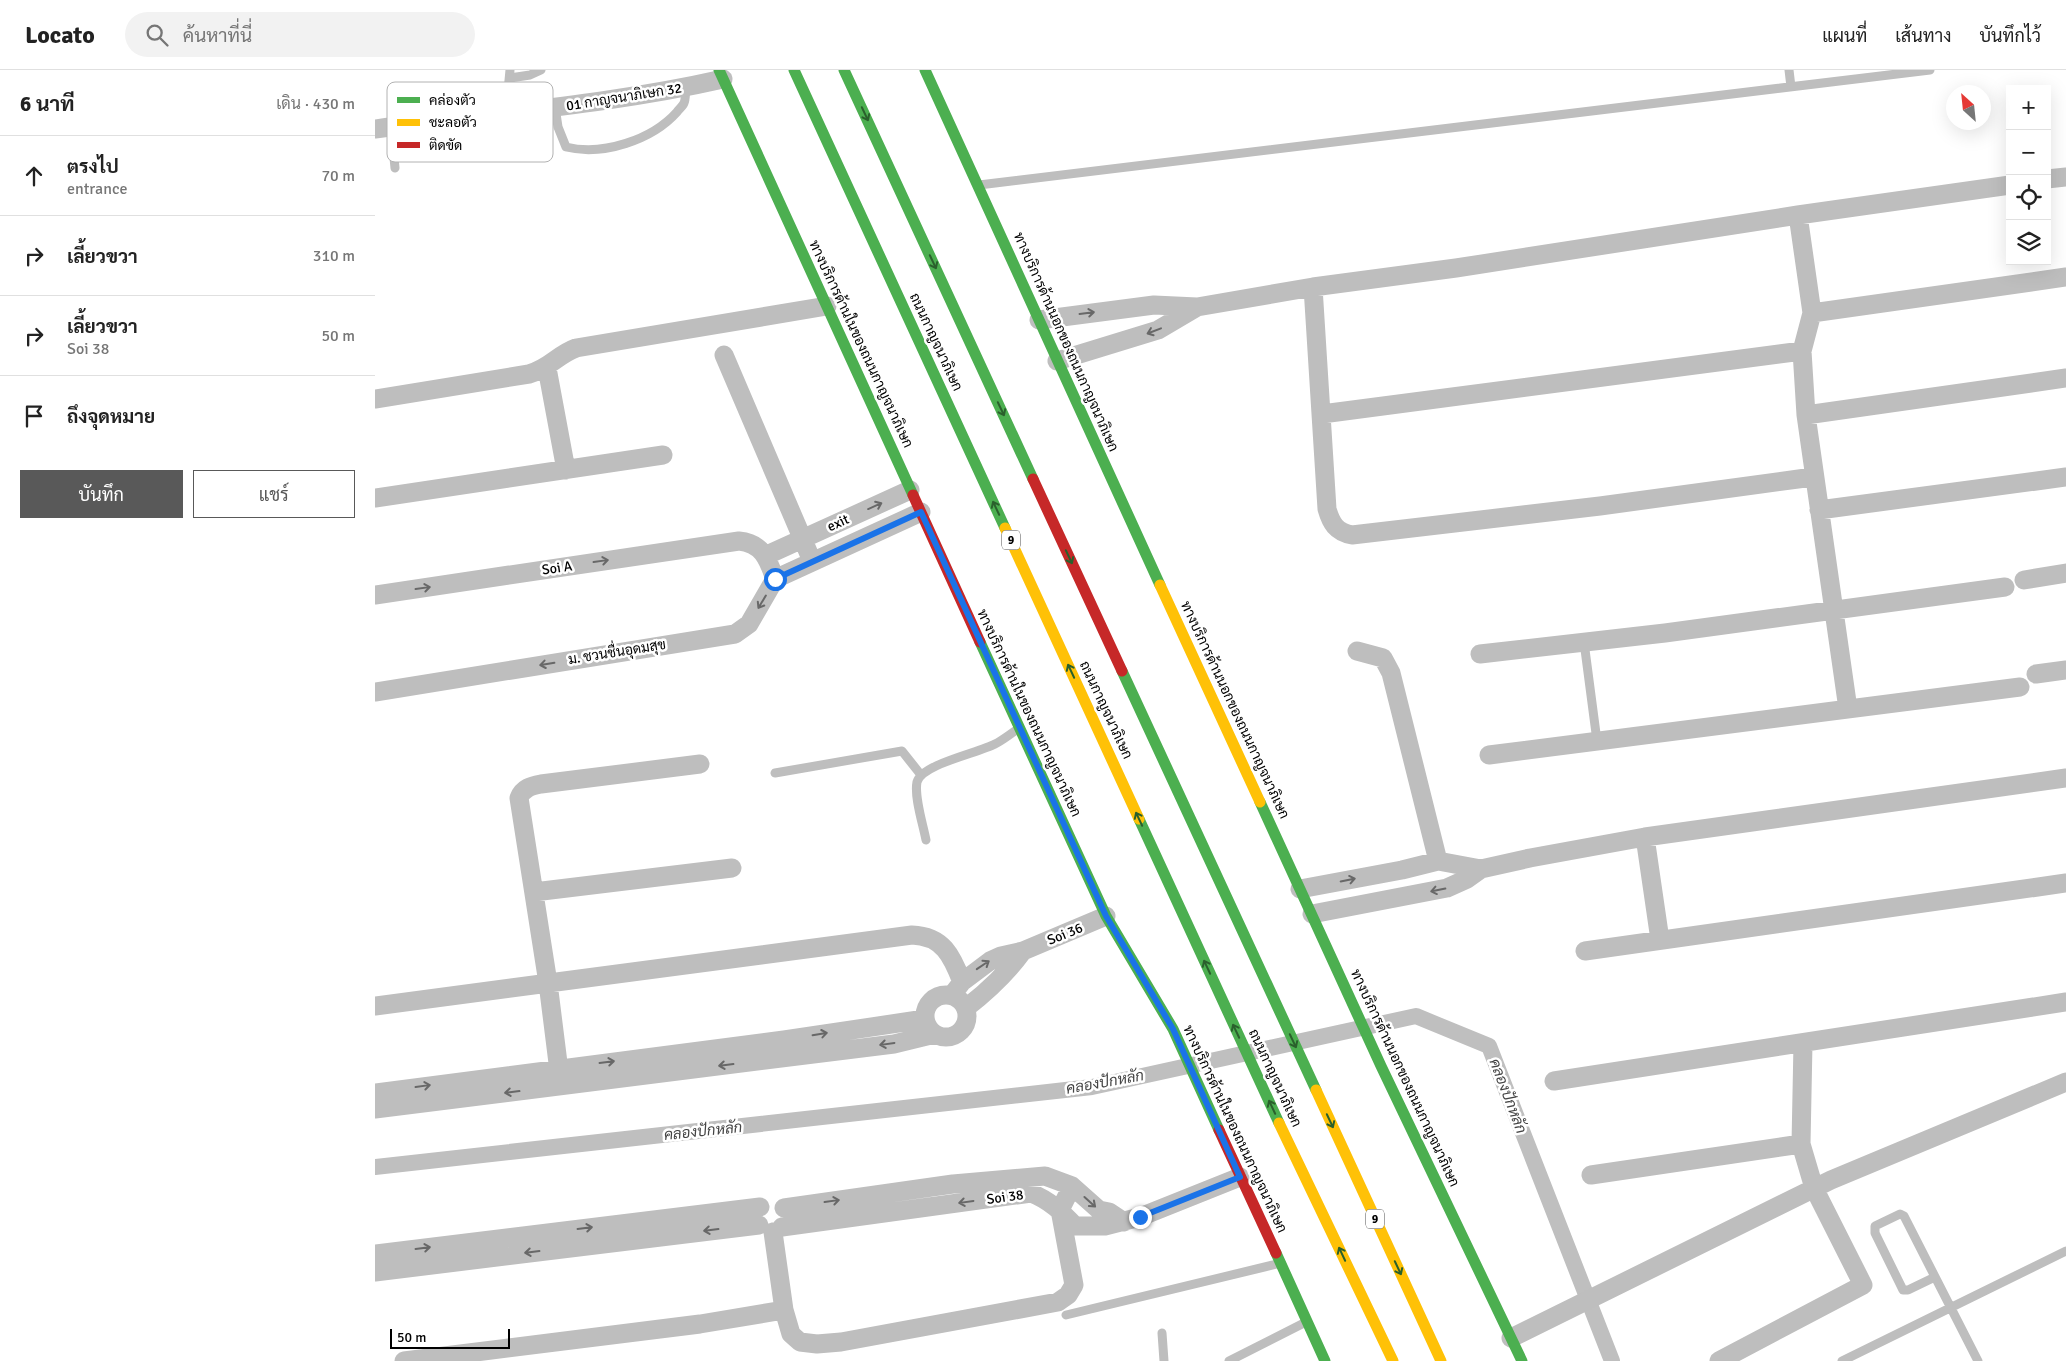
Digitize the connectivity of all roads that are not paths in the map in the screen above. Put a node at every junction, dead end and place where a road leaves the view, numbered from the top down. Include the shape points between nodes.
1 (541, 70) edge
2 (794, 70) edge
3 (844, 70) edge
4 (925, 70) edge
5 (1789, 70) edge
6 (1929, 70) edge
7 (510, 74) edge
8 (721, 75) edge
9 (1791, 87) junction
10 (686, 88) junction
11 (555, 107) joint
12 (383, 128) edge
13 (387, 141) edge
14 (393, 162) edge
15 (395, 168) dead end
16 (2066, 177) edge
17 (2051, 179) edge
18 (978, 185) junction
19 (2006, 186) edge
20 (1798, 215) junction
21 (2066, 277) edge
22 (1313, 287) junction
23 (827, 306) junction
24 (1197, 307) junction
25 (1812, 313) junction
26 (1039, 320) junction
27 (1802, 351) junction
28 (724, 355) dead end
29 (1057, 361) junction
30 (547, 368) junction
31 (2066, 378) edge
32 (375, 399) edge
33 (1322, 414) junction
34 (1806, 415) junction
35 (663, 454) dead end
36 (566, 470) junction
37 (1813, 477) junction
38 (2066, 477) edge
39 (911, 490) junction
40 (375, 498) edge
41 (1819, 510) junction
42 (921, 512) junction
43 (802, 539) junction
44 (767, 556) junction
45 (812, 561) junction
46 (2066, 573) edge
47 (775, 579) junction
48 (2023, 580) dead end
49 (2005, 587) dead end
50 (375, 595) edge
51 (1833, 609) junction
52 (1584, 642) junction
53 (1357, 651) dead end
54 (1480, 654) dead end
55 (2066, 670) edge
56 (2037, 674) dead end
57 (2020, 686) dead end
58 (375, 692) edge
59 (1848, 709) junction
60 (1019, 728) junction
61 (1597, 741) junction
62 (1489, 754) dead end
63 (700, 764) dead end
64 (775, 773) dead end
65 (921, 775) junction
66 (2066, 778) edge
67 (1645, 838) junction
68 (926, 840) dead end
69 (1438, 861) junction
70 (732, 868) dead end
71 (1481, 869) junction
72 (1402, 870) junction
73 (2066, 882) edge
74 (1300, 889) junction
75 (534, 892) junction
76 (1408, 896) junction
77 (1312, 914) junction
78 (1106, 916) junction
79 (1660, 940) junction
80 (1023, 951) junction
81 (1585, 951) dead end
82 (548, 983) junction
83 (957, 989) junction
84 (2066, 1002) edge
85 (375, 1006) edge
86 (966, 1008) junction
87 (930, 1026) junction
88 (1803, 1043) junction
89 (559, 1077) junction
90 (1554, 1082) dead end
91 (2066, 1082) edge
92 (375, 1092) edge
93 (375, 1109) edge
94 (1801, 1144) junction
95 (1591, 1175) dead end
96 (1240, 1177) junction
97 (1031, 1186) junction
98 (1072, 1186) junction
99 (1814, 1188) junction
100 (1060, 1210) junction
101 (772, 1220) junction
102 (1124, 1222) junction
103 (503, 1246) junction
104 (2066, 1251) edge
105 (375, 1254) edge
106 (1280, 1263) junction
107 (375, 1272) edge
108 (1935, 1277) junction
109 (1951, 1307) junction
110 (784, 1310) junction
111 (1066, 1315) dead end
112 (1307, 1321) junction
113 (1162, 1333) dead end
114 (1511, 1338) junction
115 (404, 1361) edge
116 (1164, 1361) edge
117 (1229, 1361) edge
118 (1325, 1361) edge
119 (1393, 1361) edge
120 (1441, 1361) edge
121 (1522, 1361) edge
122 (1719, 1361) edge
123 (1842, 1361) edge
124 (1978, 1361) edge

1 - 7 lane via 537,74
119 -> 2 main road, ถนนกาญจนาภิเษก / 9 via 1227,1011
3 -> 120 main road, 9
4 - 18 main road, ทางบริการด้านนอกของถนนกาญจนาภิเษก
5 - 9 lane
6 - 9 lane
8 - 10 street, 01 กาญจนาภิเษก 32
8 - 23 main road, ทางบริการด้านในของถนนกาญจนาภิเษก
9 - 18 lane
10 - 11 street, 01 กาญจนาภิเษก 32
10 - 11 lane via 685,103 668,122 621,145 579,150 566,147
12 - 13 lane
14 - 15 lane
16 - 17 street
18 - 26 main road, ทางบริการด้านนอกของถนนกาญจนาภิเษก
19 - 20 street
20 - 22 street
20 - 25 street
21 - 25 street
22 - 24 street
22 - 33 street
23 - 30 street via 576,348 565,352
23 - 39 main road, ทางบริการด้านในของถนนกาญจนาภิเษก
26 -> 24 street via 1154,305
24 -> 29 street via 1158,330
25 - 27 street
26 - 29 main road, ทางบริการด้านนอกของถนนกาญจนาภิเษก
27 - 33 street
27 - 34 street
28 - 43 street
29 - 74 main road, ทางบริการด้านนอกของถนนกาญจนาภิเษก
30 - 32 street via 529,374
30 - 36 street
31 - 34 street
33 - 37 street via 1327,509 1337,529 1352,535
34 - 37 street
35 - 36 street
36 - 40 street
37 - 41 street
38 - 41 street
39 - 42 main road, ทางบริการด้านในของถนนกาญจนาภิเษก
43 -> 39 street, exit
41 - 51 street
42 - 45 street
42 - 60 main road, ทางบริการด้านในของถนนกาญจนาภิเษก
43 - 44 street, exit
43 - 45 street
44 - 47 street
50 -> 44 street, Soi A via 739,541 749,542
45 - 47 street
46 - 48 street
47 -> 58 street, ม. ชวนชื่นอุดมสุข via 749,624 735,634
49 - 51 street
51 - 52 street
51 - 59 street
52 - 54 street
52 - 61 lane
53 - 69 street via 1383,658 1391,673
55 - 56 street
57 - 59 street
59 - 61 street
60 - 65 lane via 995,744 933,767
60 - 78 main road, ทางบริการด้านในของถนนกาญจนาภิเษก
61 - 62 street
63 - 75 street via 541,784 522,792 519,798
64 - 65 lane via 902,751
65 - 68 lane via 917,794
66 - 67 street
67 - 71 street
67 - 79 street
69 - 71 street
69 - 72 street
70 - 75 street
71 -> 76 street via 1447,888
74 -> 72 street
72 - 76 street
73 - 79 street
74 - 77 main road, ทางบริการด้านนอกของถนนกาญจนาภิเษก
75 - 82 street
76 - 77 street
77 - 114 main road, ทางบริการด้านนอกของถนนกาญจนาภิเษก
78 - 80 street, Soi 36
78 - 96 main road, ทางบริการด้านในของถนนกาญจนาภิเษก via 1173,1029
79 - 81 street
83 -> 80 street, Soi 36 via 989,961
80 - 86 street via 1001,978
82 - 83 street via 926,935 936,940 955,964
82 - 85 street
82 - 89 street
83 - 86 street
83 - 87 street via 929,1003 926,1010
84 - 88 street
86 - 87 street via 966,1023 957,1034 942,1037
87 - 89 street via 894,1044 785,1049
88 - 90 street
88 - 94 street
92 -> 89 street
89 -> 93 street
91 - 99 street
94 - 95 street
94 - 99 street
96 - 102 street, Soi 38
96 - 106 main road, ทางบริการด้านในของถนนกาญจนาภิเษก
97 - 98 street via 1045,1176
97 - 100 street, Soi 38
97 - 101 street, Soi 38
98 - 100 street
98 -> 102 street via 1099,1210 1109,1212
99 - 114 street
99 - 122 street via 1863,1286
100 - 102 street, Soi 38 via 1075,1226
100 - 110 street via 1074,1285 1069,1295 1058,1302 817,1344 800,1342 791,1334
101 - 103 street, Soi 38
101 - 110 street
105 -> 103 street
103 - 107 street
104 - 109 lane
106 - 111 lane
106 - 112 main road, ทางบริการด้านในของถนนกาญจนาภิเษก
108 - 108 lane via 1903,1290 1875,1233 1875,1226 1903,1214
108 - 109 lane
109 - 123 lane
109 - 124 lane
110 - 115 street via 700,1324
112 - 117 lane
112 - 118 main road, ทางบริการด้านในของถนนกาญจนาภิเษก
113 - 116 lane
114 - 121 main road, ทางบริการด้านนอกของถนนกาญจนาภิเษก

